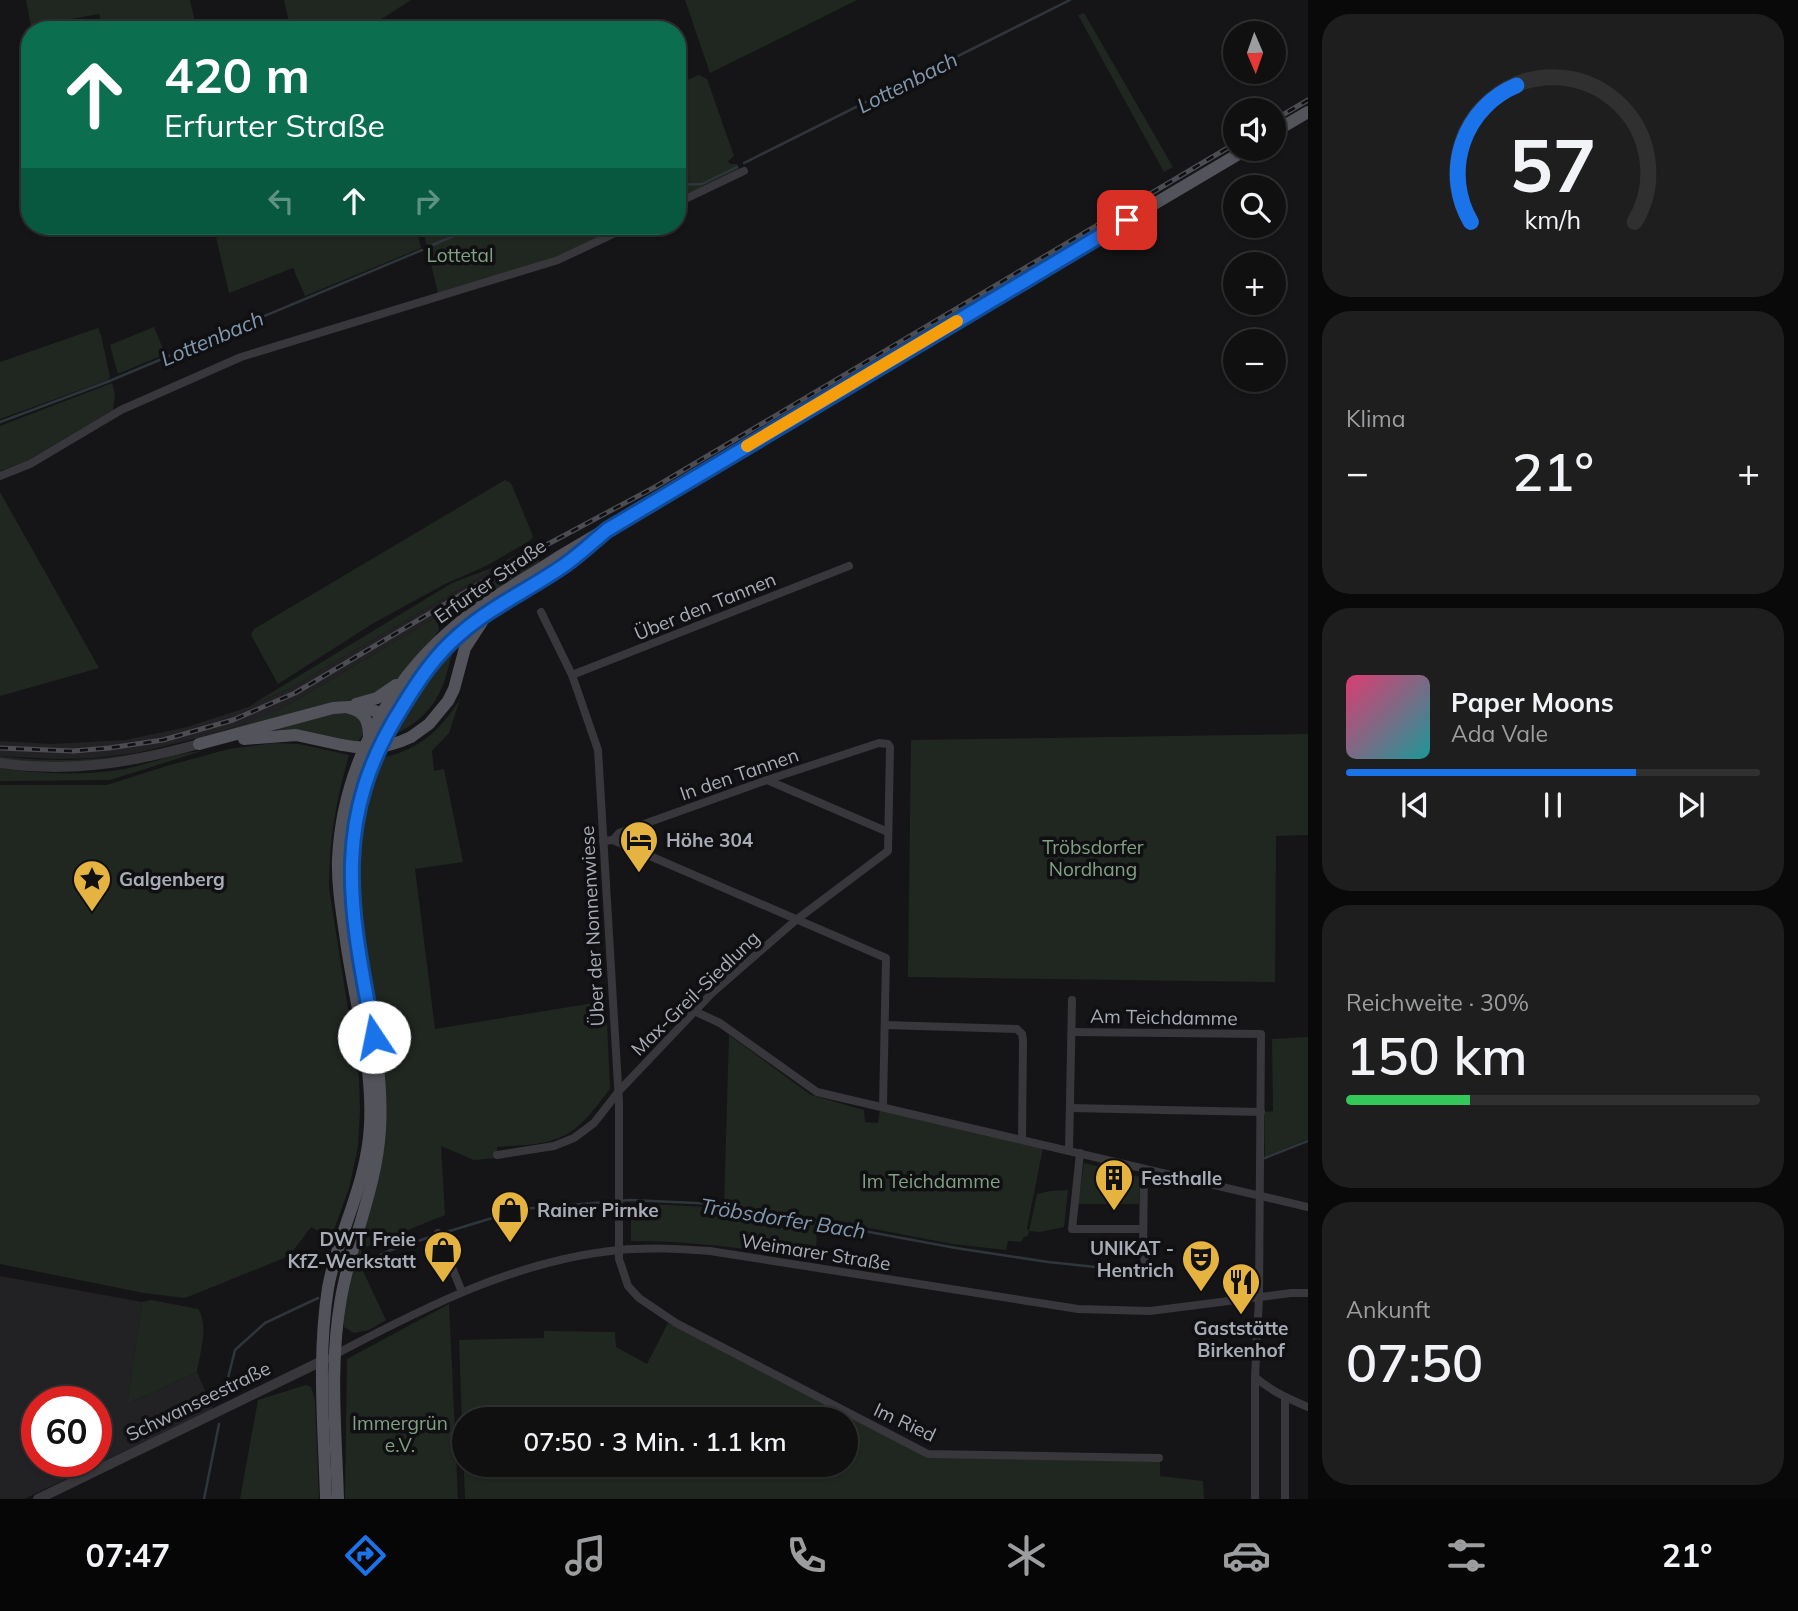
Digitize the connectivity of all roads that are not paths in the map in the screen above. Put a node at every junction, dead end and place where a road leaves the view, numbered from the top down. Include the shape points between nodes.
1 (1308, 112) edge
2 (1286, 125) edge
3 (1227, 161) edge
4 (744, 171) dead end
5 (686, 199) edge
6 (611, 235) edge
7 (0, 476) edge
8 (607, 530) junction
9 (849, 566) dead end
10 (489, 612) junction
11 (541, 612) dead end
12 (572, 676) junction
13 (405, 677) junction
14 (342, 706) junction
15 (381, 716) junction
16 (386, 733) junction
17 (369, 740) junction
18 (199, 744) junction
19 (888, 744) joint
20 (0, 763) edge
21 (767, 780) junction
22 (888, 832) junction
23 (613, 840) junction
24 (603, 841) junction
25 (796, 920) junction
26 (1072, 1000) dead end
27 (694, 1010) junction
28 (885, 1025) junction
29 (1072, 1032) junction
30 (619, 1091) junction
31 (884, 1107) junction
32 (1070, 1108) junction
33 (1261, 1112) junction
34 (1022, 1139) junction
35 (1069, 1151) junction
36 (1080, 1153) junction
37 (497, 1155) dead end
38 (1144, 1169) junction
39 (1260, 1194) junction
40 (1308, 1207) edge
41 (1143, 1229) junction
42 (438, 1233) dead end
43 (620, 1250) junction
44 (1146, 1267) dead end
45 (462, 1292) junction
46 (1308, 1293) edge
47 (1259, 1298) junction
48 (336, 1354) junction
49 (322, 1360) junction
50 (1255, 1377) junction
51 (1285, 1398) junction
52 (1308, 1407) edge
53 (1159, 1458) dead end
54 (38, 1499) edge
55 (326, 1499) edge
56 (338, 1499) edge
57 (1255, 1499) edge
58 (1285, 1499) edge

1 - 2 main road
3 - 8 main road, Erfurter Straße
4 - 5 street
6 - 7 street via 558,260 241,357 121,410 30,464
8 - 10 main road, Erfurter Straße via 567,563
8 - 13 main road, Erfurter Straße via 478,609
9 - 12 street, Über den Tannen
10 - 16 main road, Erfurter Straße via 438,655
10 - 18 main road, bridge via 465,648 448,701 411,737 368,748 287,735
11 - 12 street, Über der Nonnenwiese
12 - 24 street, Über der Nonnenwiese via 598,750
13 - 14 main road via 377,698
13 - 15 main road
14 - 15 main road via 364,706
14 - 17 main road via 366,718
14 - 18 main road
15 - 16 main road
15 - 17 main road
16 - 48 main road, Erfurter Straße via 353,831 351,900 380,1072 380,1132 371,1187 348,1257
17 - 49 main road via 349,792 338,858 339,890 369,1073 370,1126 359,1188 329,1286
18 - 20 street via 101,766 48,768
19 - 21 street, In den Tannen via 878,743
19 - 22 street, Max-Greil-Siedlung
21 - 22 street
21 - 23 street, In den Tannen via 619,833
22 - 25 street, Max-Greil-Siedlung via 888,851
23 - 24 street, In den Tannen
23 - 25 street, Max-Greil-Siedlung
24 - 30 street, Über der Nonnenwiese
25 - 27 street, Max-Greil-Siedlung
25 - 28 street, Max-Greil-Siedlung via 886,958
26 - 29 street, Am Teichdamme
27 - 30 street, Max-Greil-Siedlung
27 - 31 street via 720,1023 817,1092
28 - 31 street
28 - 34 street via 1017,1029 1023,1040
29 - 32 street, Am Teichdamme
29 - 33 street, Am Teichdamme via 1261,1034
30 - 37 street, Max-Greil-Siedlung via 594,1123 574,1138 554,1146
30 - 43 street, Über der Nonnenwiese
31 - 34 street
32 - 33 street
32 - 35 street, Am Teichdamme
33 - 39 street, Am Teichdamme
34 - 35 street
35 - 36 street
36 - 38 street
36 - 41 street via 1072,1229
38 - 39 street
38 - 41 street
39 - 40 street
39 - 47 street, Am Teichdamme
41 - 44 street
42 - 45 street
43 - 45 street, Weimarer Straße via 552,1261
43 - 47 street, Weimarer Straße via 690,1249 743,1255 1078,1309 1150,1311
43 - 53 street, Im Ried via 628,1286 676,1323 928,1454
45 - 48 street, Weimarer Straße
46 - 47 street, Weimarer Straße
47 - 50 street, Am Teichdamme
48 - 49 street, Schwanseestraße
48 - 56 main road, Erfurter Straße
49 - 54 street, Schwanseestraße
49 - 55 main road
50 - 51 street
50 - 57 street, Am Teichdamme
51 - 52 street
51 - 58 street

